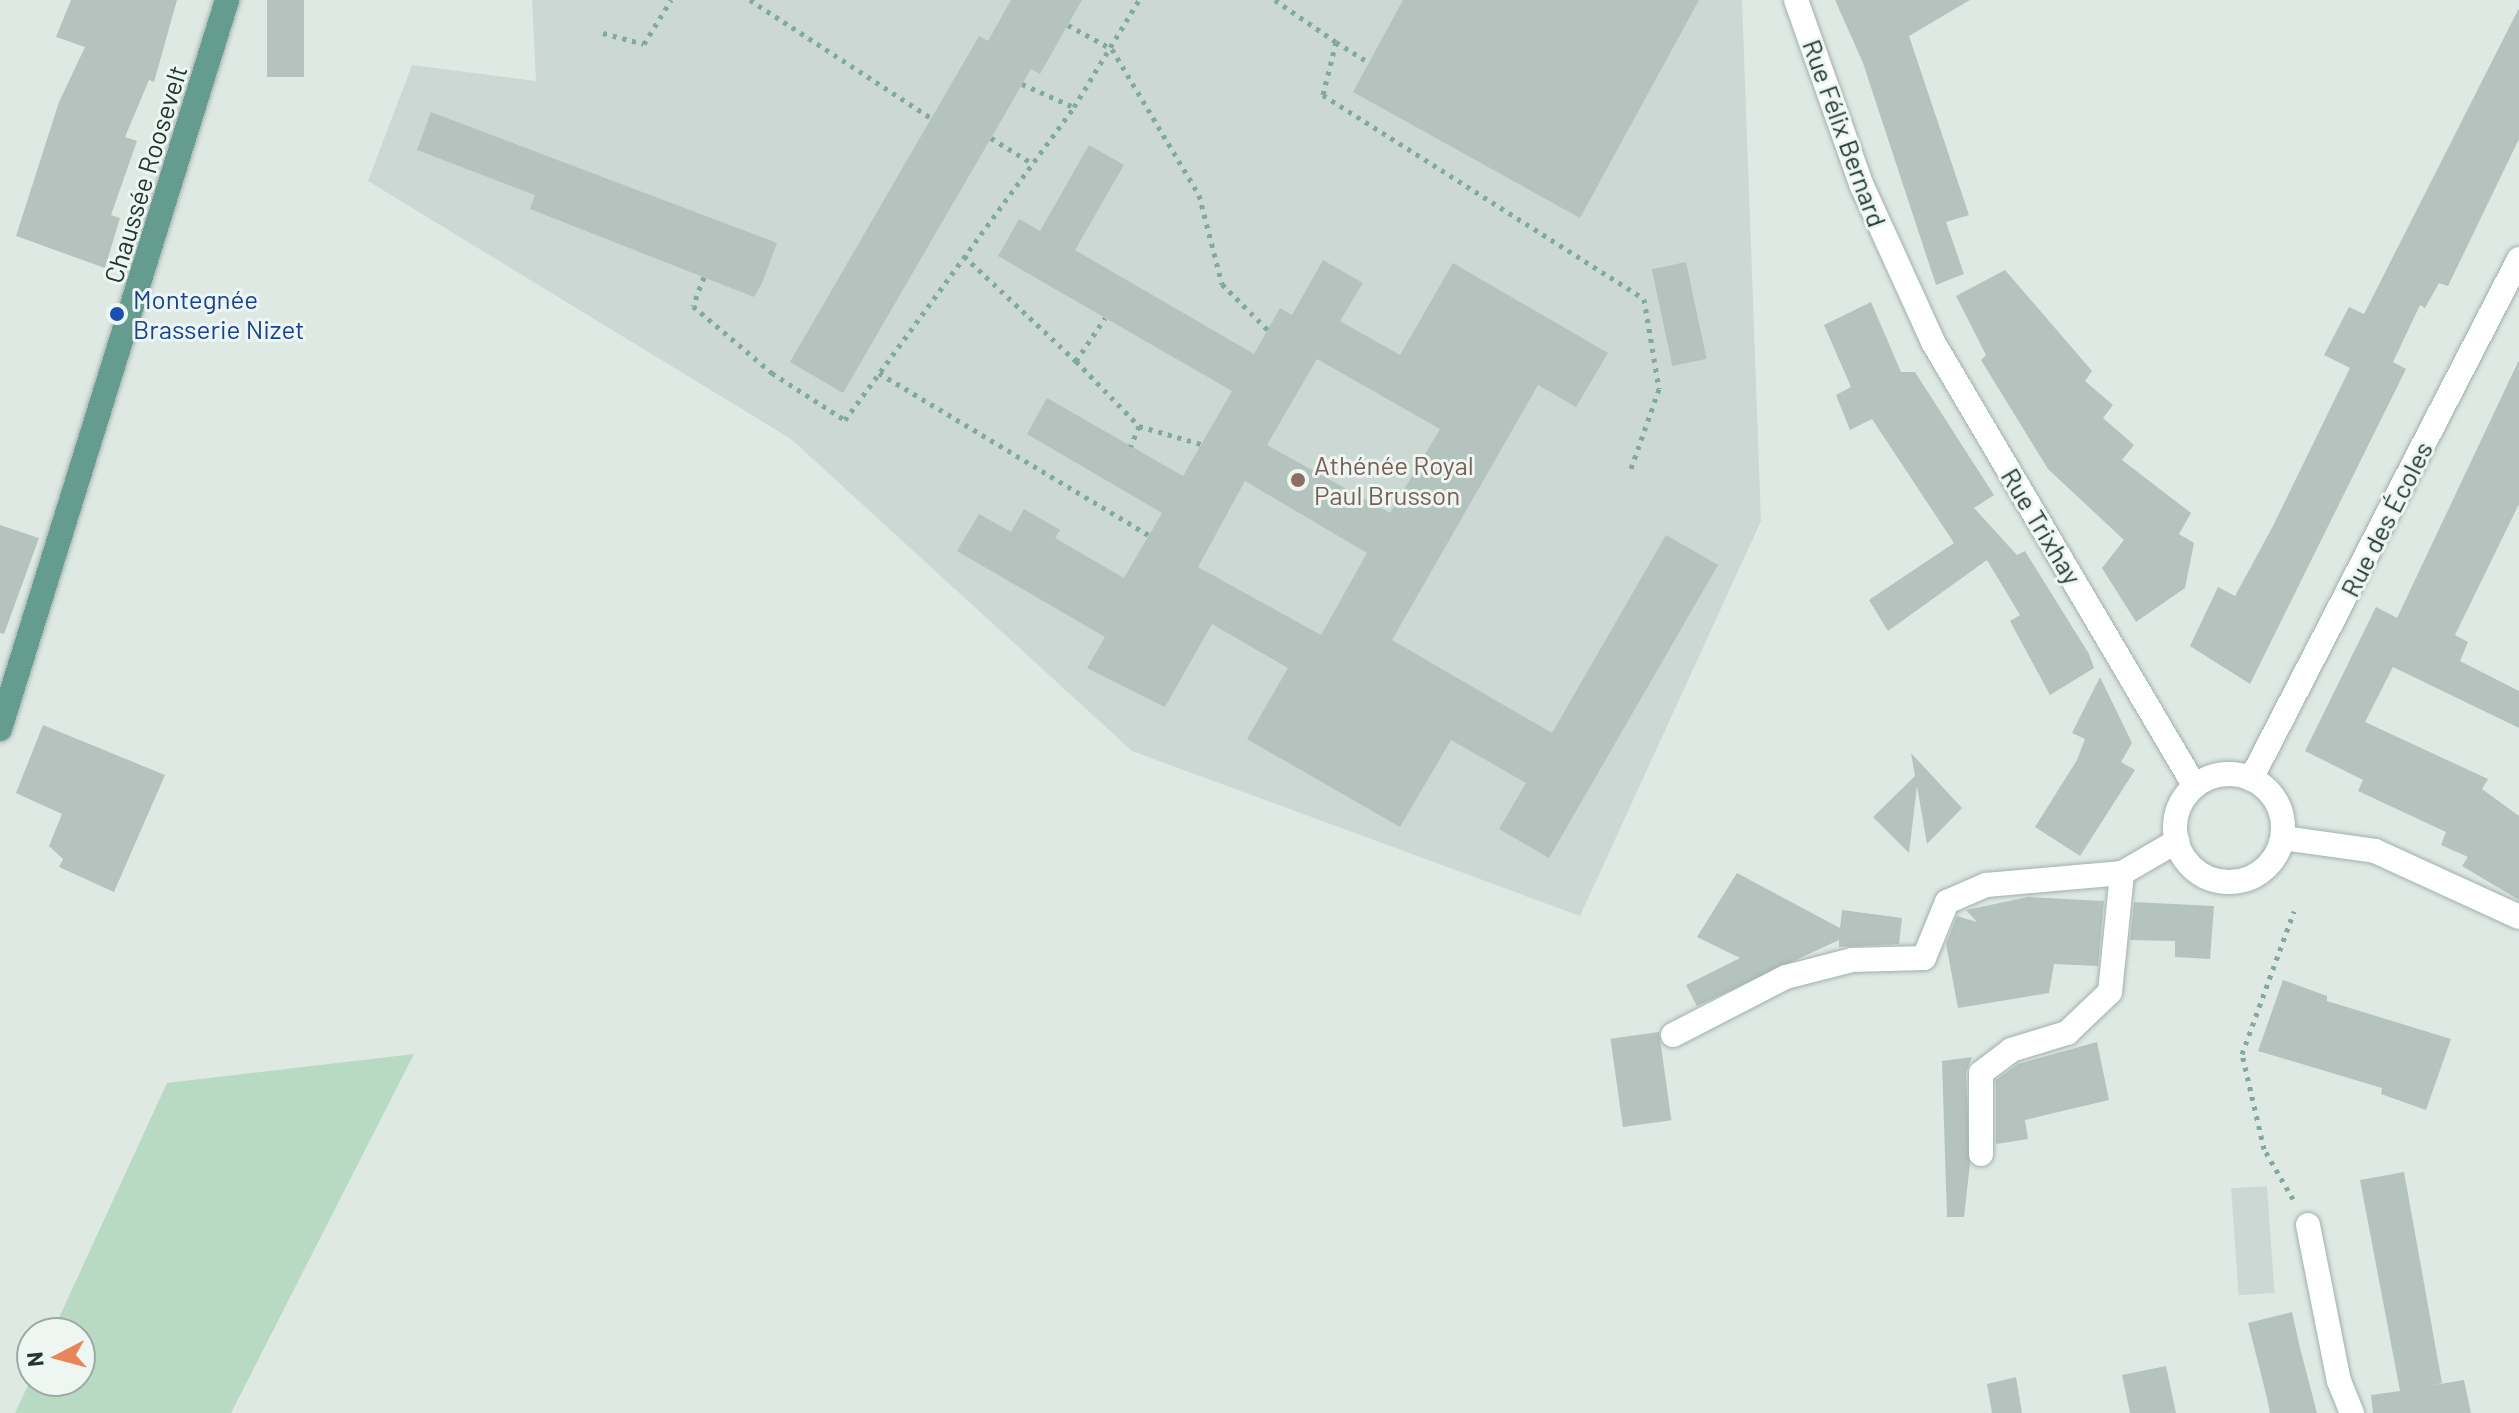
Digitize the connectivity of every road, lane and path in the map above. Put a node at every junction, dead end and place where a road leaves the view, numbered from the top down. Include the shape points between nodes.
1 (227, 0) edge
2 (671, 0) edge
3 (750, 0) edge
4 (1139, 0) edge
5 (1275, 0) edge
6 (1796, 0) edge
7 (1068, 25) dead end
8 (603, 33) dead end
9 (1336, 42) junction
10 (1112, 49) junction
11 (1369, 63) dead end
12 (1022, 84) dead end
13 (1074, 107) junction
14 (931, 118) dead end
15 (991, 138) dead end
16 (1030, 162) junction
17 (964, 256) junction
18 (2519, 259) edge
19 (1895, 265) joint
20 (704, 277) dead end
21 (1105, 318) dead end
22 (1268, 330) dead end
23 (1076, 361) junction
24 (879, 373) junction
25 (1139, 426) junction
26 (1201, 444) dead end
27 (1131, 446) dead end
28 (1629, 474) dead end
29 (1149, 535) dead end
30 (0, 729) edge
31 (2251, 779) junction
32 (2194, 785) junction
33 (2283, 838) junction
34 (2177, 841) junction
35 (2122, 873) junction
36 (2294, 911) dead end
37 (2519, 917) edge
38 (1673, 1035) dead end
39 (1981, 1154) dead end
40 (2308, 1225) joint
41 (2352, 1413) edge

1 - 30 main road, Chaussée Roosevelt
2 - 8 path via 644,44
3 - 14 path
4 - 10 path
5 - 9 path
6 - 19 street, Rue Félix Bernard
7 - 10 path
9 - 11 path
9 - 28 path via 1323,95 1644,299 1659,389
10 - 13 path
10 - 22 path via 1199,195 1222,284
12 - 13 path
13 - 16 path
15 - 16 path
16 - 17 path
17 - 23 path
17 - 24 path
18 - 31 street, Rue des Écoles
19 - 32 street, Rue Trixhay via 1933,342
20 - 24 path via 693,306 772,373 845,420
21 - 23 path
23 - 25 path
24 - 29 path
25 - 26 path
25 - 27 path
31 - 32 street via 2232,775
31 - 33 street via 2278,804
32 - 34 street via 2181,803
33 - 34 street via 2261,873 2223,882 2189,863
33 - 37 street via 2375,851
34 - 35 street
35 - 38 street via 1986,885 1947,902 1924,958 1852,960 1786,977
35 - 39 street via 2110,992 2067,1033 2011,1050 1981,1073
36 - 40 path via 2242,1054 2264,1149
40 - 41 street via 2339,1381

